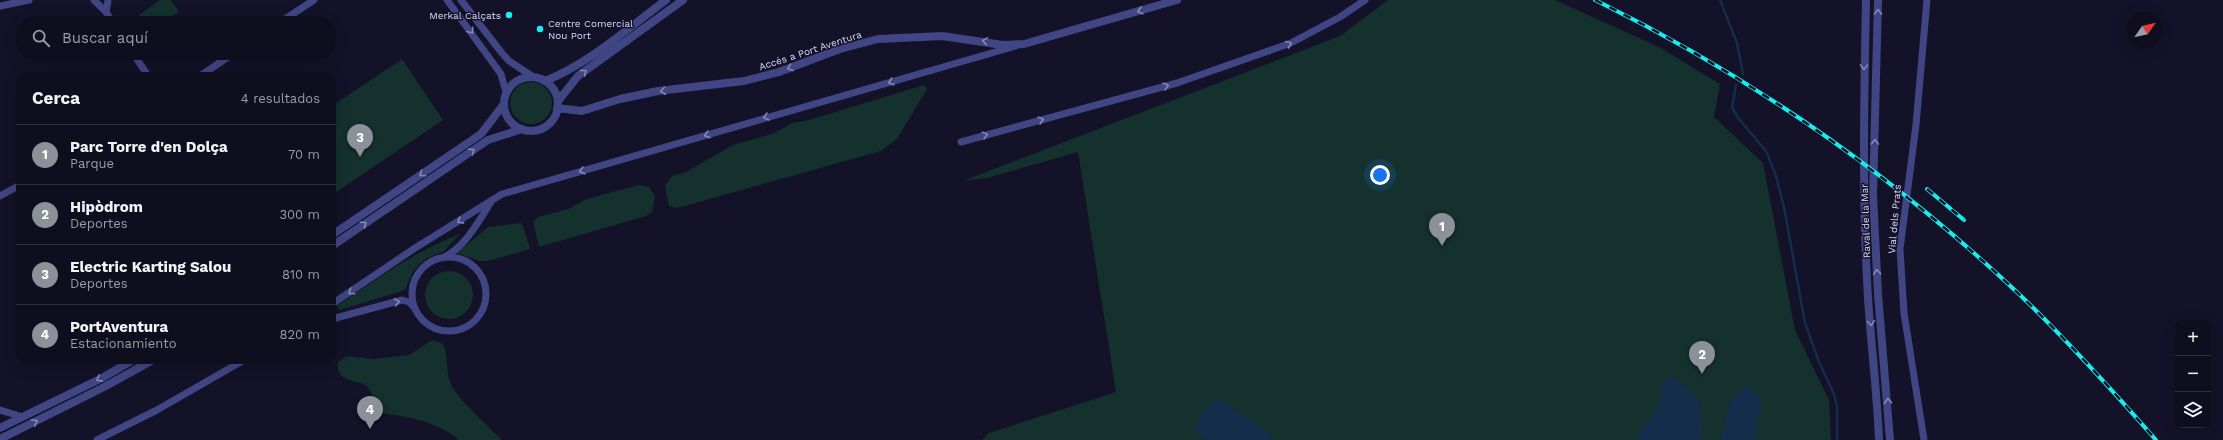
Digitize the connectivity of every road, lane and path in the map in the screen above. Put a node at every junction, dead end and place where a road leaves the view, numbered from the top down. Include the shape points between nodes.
1 (29, 0) edge
2 (94, 0) edge
3 (108, 0) edge
4 (314, 0) edge
5 (447, 0) edge
6 (461, 0) edge
7 (666, 0) edge
8 (683, 0) edge
9 (1177, 0) edge
10 (1365, 0) edge
11 (1866, 0) edge
12 (1878, 0) edge
13 (1927, 0) edge
14 (0, 6) edge
15 (106, 12) junction
16 (109, 16) edge
17 (290, 16) edge
18 (1024, 44) junction
19 (138, 60) edge
20 (224, 60) edge
21 (145, 72) edge
22 (206, 72) edge
23 (532, 76) junction
24 (545, 81) junction
25 (506, 92) junction
26 (504, 104) junction
27 (558, 105) junction
28 (522, 129) junction
29 (961, 142) dead end
30 (16, 187) edge
31 (0, 196) edge
32 (493, 200) junction
33 (336, 232) edge
34 (336, 243) edge
35 (434, 261) junction
36 (336, 301) edge
37 (416, 309) junction
38 (336, 318) edge
39 (125, 364) edge
40 (146, 364) edge
41 (237, 364) edge
42 (0, 410) edge
43 (24, 418) junction
44 (0, 428) edge
45 (0, 439) edge
46 (97, 440) edge
47 (1879, 440) edge
48 (1890, 440) edge
49 (1924, 440) edge

1 - 14 street
2 - 15 street
3 - 15 street
4 - 17 street
5 -> 25 street via 501,74
6 - 23 street via 500,52
7 - 24 street via 582,62
27 -> 8 street via 578,76
9 -> 18 street, Accés a Port Aventura
29 -> 10 street via 1178,82 1291,43 1340,17
11 -> 47 street, Raval de la Mar via 1864,197 1868,299
48 -> 12 street, Raval de la Mar via 1873,194
13 - 49 street, Vial dels Prats via 1916,125 1900,249 1904,313
15 - 16 street
18 -> 27 street, Accés a Port Aventura via 1003,45 942,36 878,39 744,81 658,91 582,111
18 -> 32 street, Accés a Port Aventura via 502,194
19 - 21 street
20 - 22 street
23 - 24 street
23 - 25 street via 517,80
24 - 27 street via 553,88
25 - 26 street
26 - 28 street via 508,118
26 -> 33 street via 481,134
27 - 28 street via 554,118 544,127 531,131
34 -> 28 street via 488,140
30 - 31 street
32 - 35 street via 472,231 449,254
32 -> 36 street, Accés a Port Aventura
35 - 37 street via 425,267 415,281 413,298
35 - 37 street via 455,258 474,267 485,285 485,305 474,322 450,331 431,326 422,319
38 -> 37 street via 402,300 412,304
39 -> 43 street
45 -> 40 street
41 - 46 street via 157,410
42 - 43 street
43 - 44 street

